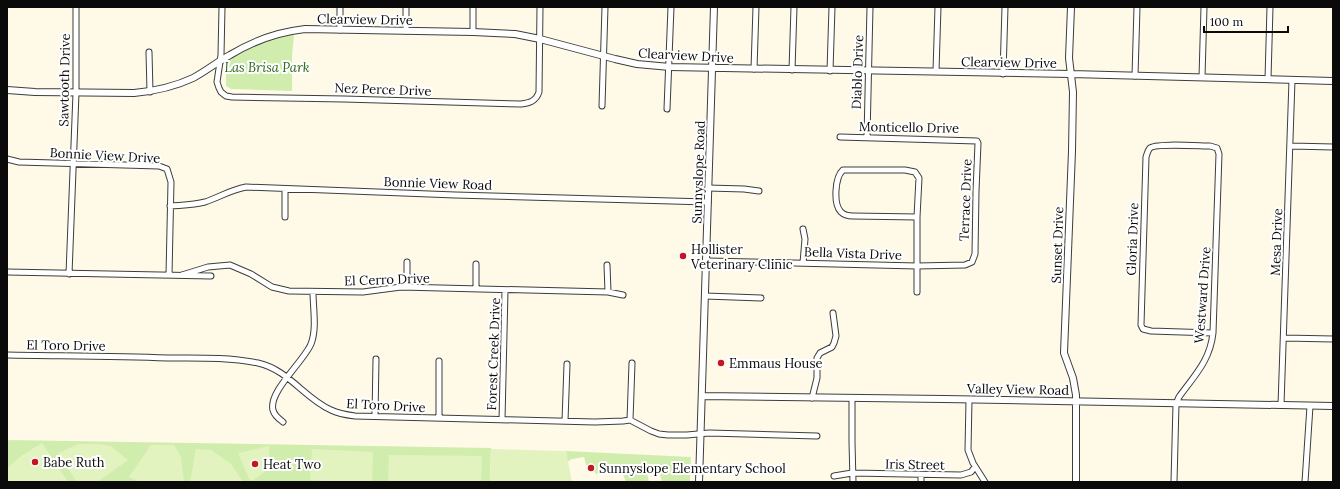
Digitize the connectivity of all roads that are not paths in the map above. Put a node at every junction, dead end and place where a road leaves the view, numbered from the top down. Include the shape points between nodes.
1 (76, 7) edge
2 (222, 7) edge
3 (340, 7) edge
4 (406, 7) edge
5 (473, 7) edge
6 (540, 7) edge
7 (605, 7) edge
8 (671, 7) edge
9 (714, 7) edge
10 (756, 7) edge
11 (794, 7) edge
12 (832, 7) edge
13 (870, 7) edge
14 (938, 7) edge
15 (1005, 7) edge
16 (1071, 7) edge
17 (1137, 7) edge
18 (1204, 7) edge
19 (1270, 7) edge
20 (340, 30) junction
21 (406, 31) junction
22 (473, 32) junction
23 (540, 39) junction
24 (149, 52) dead end
25 (604, 56) junction
26 (220, 60) junction
27 (670, 67) junction
28 (712, 69) junction
29 (754, 69) junction
30 (792, 70) junction
31 (830, 71) junction
32 (868, 71) junction
33 (936, 72) junction
34 (1003, 74) junction
35 (1071, 74) junction
36 (1135, 76) junction
37 (1202, 77) junction
38 (1268, 79) junction
39 (1292, 80) junction
40 (1333, 81) edge
41 (7, 90) edge
42 (150, 92) junction
43 (76, 93) junction
44 (602, 106) dead end
45 (667, 109) dead end
46 (840, 137) dead end
47 (867, 137) junction
48 (977, 140) joint
49 (1290, 146) junction
50 (1333, 147) edge
51 (1217, 148) joint
52 (7, 159) edge
53 (72, 164) junction
54 (708, 188) junction
55 (284, 189) junction
56 (759, 191) dead end
57 (708, 202) junction
58 (170, 206) junction
59 (284, 217) dead end
60 (917, 217) junction
61 (803, 229) dead end
62 (706, 261) junction
63 (973, 261) joint
64 (407, 262) dead end
65 (803, 263) junction
66 (476, 264) dead end
67 (608, 265) dead end
68 (917, 266) junction
69 (7, 272) edge
70 (69, 274) junction
71 (168, 275) junction
72 (182, 275) junction
73 (211, 276) dead end
74 (407, 287) junction
75 (476, 289) junction
76 (506, 290) junction
77 (313, 292) junction
78 (608, 292) junction
79 (917, 292) dead end
80 (623, 295) dead end
81 (705, 296) junction
82 (761, 298) dead end
83 (833, 313) dead end
84 (1213, 333) junction
85 (1284, 338) junction
86 (1333, 339) edge
87 (7, 355) edge
88 (376, 359) dead end
89 (439, 361) dead end
90 (632, 362) dead end
91 (567, 364) dead end
92 (288, 376) junction
93 (702, 396) junction
94 (812, 398) junction
95 (852, 399) junction
96 (968, 400) junction
97 (1077, 401) junction
98 (1176, 404) junction
99 (1281, 405) junction
100 (1310, 406) junction
101 (1333, 406) edge
102 (375, 416) junction
103 (439, 418) junction
104 (502, 420) junction
105 (630, 420) junction
106 (565, 421) junction
107 (283, 422) dead end
108 (702, 434) junction
109 (817, 436) dead end
110 (975, 467) junction
111 (852, 474) junction
112 (921, 475) junction
113 (834, 476) dead end
114 (698, 482) edge
115 (853, 482) edge
116 (921, 482) edge
117 (985, 482) edge
118 (1076, 482) edge
119 (1174, 482) edge
120 (1306, 482) edge

1 - 43 street, Sawtooth Drive
2 - 26 street
3 - 20 street
4 - 21 street
5 - 22 street
6 - 23 street
7 - 25 street
8 - 27 street
9 - 28 street, Sunnyslope Road
10 - 29 street
11 - 30 street
12 - 31 street
13 - 32 street, Diablo Drive
14 - 33 street
15 - 34 street
16 - 35 street, Sunset Drive
17 - 36 street
18 - 37 street
19 - 38 street
20 - 21 street, Clearview Drive
20 - 26 street, Clearview Drive via 305,29 281,33 255,41
21 - 22 street, Clearview Drive
22 - 23 street, Clearview Drive via 515,34
23 - 25 street, Clearview Drive
23 - 26 street, Nez Perce Drive via 539,92 532,102 521,104 234,98 226,96 219,88 217,82
24 - 42 street
25 - 27 street, Clearview Drive via 637,64
25 - 44 street
26 - 42 street, Clearview Drive via 193,78
27 - 28 street, Clearview Drive
27 - 45 street
28 - 29 street, Clearview Drive
28 - 54 street, Sunnyslope Road
29 - 30 street, Clearview Drive
30 - 31 street, Clearview Drive
31 - 32 street, Clearview Drive
32 - 33 street, Clearview Drive
32 - 47 street, Diablo Drive
33 - 34 street, Clearview Drive
34 - 35 street, Clearview Drive
35 - 36 street, Clearview Drive
35 - 97 street, Sunset Drive via 1072,151 1064,353 1073,378
36 - 37 street, Clearview Drive
37 - 38 street, Clearview Drive
38 - 39 street, Clearview Drive
39 - 40 street, Clearview Drive
39 - 49 street, Mesa Drive
41 - 43 street, Clearview Drive
42 - 43 street, Clearview Drive
43 - 53 street, Sawtooth Drive
46 - 47 street, Monticello Drive
47 - 48 street, Monticello Drive
48 - 63 street, Terrace Drive
49 - 50 street
49 - 85 street, Mesa Drive
51 - 84 street, Westward Drive via 1220,158
51 - 84 street, Gloria Drive via 1154,146 1148,150 1140,320 1141,327 1146,331
52 - 53 street, Bonnie View Drive via 19,162
53 - 58 street, Bonnie View Drive via 159,166 167,169 171,182
53 - 70 street, Sawtooth Drive
54 - 56 street
54 - 57 street, Sunnyslope Road
55 - 57 street, Bonnie View Road
55 - 58 street, Bonnie View Road via 246,187 203,202
55 - 59 street
57 - 62 street, Sunnyslope Road
58 - 71 street, Bonnie View Drive
60 - 60 street via 919,178 915,172 844,170 840,174 837,203 844,214
60 - 68 street
61 - 65 street
62 - 65 street, Bella Vista Drive
62 - 81 street, Sunnyslope Road
63 - 68 street, Bella Vista Drive via 965,265
64 - 74 street
65 - 68 street, Bella Vista Drive
66 - 75 street
67 - 78 street
68 - 79 street
69 - 70 street, El Cerro Drive
70 - 71 street, El Cerro Drive
71 - 72 street, El Cerro Drive
72 - 73 street, El Cerro Drive
72 - 77 street, El Cerro Drive via 208,267 230,265 277,289
74 - 75 street, El Cerro Drive
74 - 77 street, El Cerro Drive via 367,292
75 - 76 street, El Cerro Drive
76 - 78 street, El Cerro Drive
76 - 104 street, Forest Creek Drive
77 - 92 street via 312,341
78 - 80 street, El Cerro Drive
81 - 82 street
81 - 93 street, Sunnyslope Road
83 - 94 street via 836,336 832,347 820,353 818,358
84 - 98 street, Westward Drive via 1206,358 1178,397
85 - 86 street
85 - 99 street, Mesa Drive
87 - 92 street, El Toro Drive via 229,360 268,366
88 - 102 street
89 - 103 street
90 - 105 street
91 - 106 street
92 - 102 street, El Toro Drive via 317,402 332,410 347,415
92 - 107 street via 277,392 272,408
93 - 94 street, Valley View Road
93 - 108 street, Sunnyslope Road
94 - 95 street, Valley View Road
95 - 96 street, Valley View Road
95 - 111 street
96 - 97 street, Valley View Road
96 - 110 street via 968,450
97 - 98 street, Valley View Road
97 - 118 street, Sunset Drive
98 - 99 street, Valley View Road
98 - 119 street, Westward Drive
99 - 100 street, Valley View Road
100 - 101 street, Valley View Road
100 - 120 street
102 - 103 street, El Toro Drive
103 - 104 street, El Toro Drive
104 - 106 street, El Toro Drive
105 - 106 street, El Toro Drive
105 - 108 street via 659,434
108 - 109 street
108 - 114 street, Sunnyslope Road
110 - 112 street, Iris Street via 971,472 962,475
110 - 117 street
111 - 112 street, Iris Street
111 - 113 street, Iris Street
111 - 115 street
112 - 116 street

